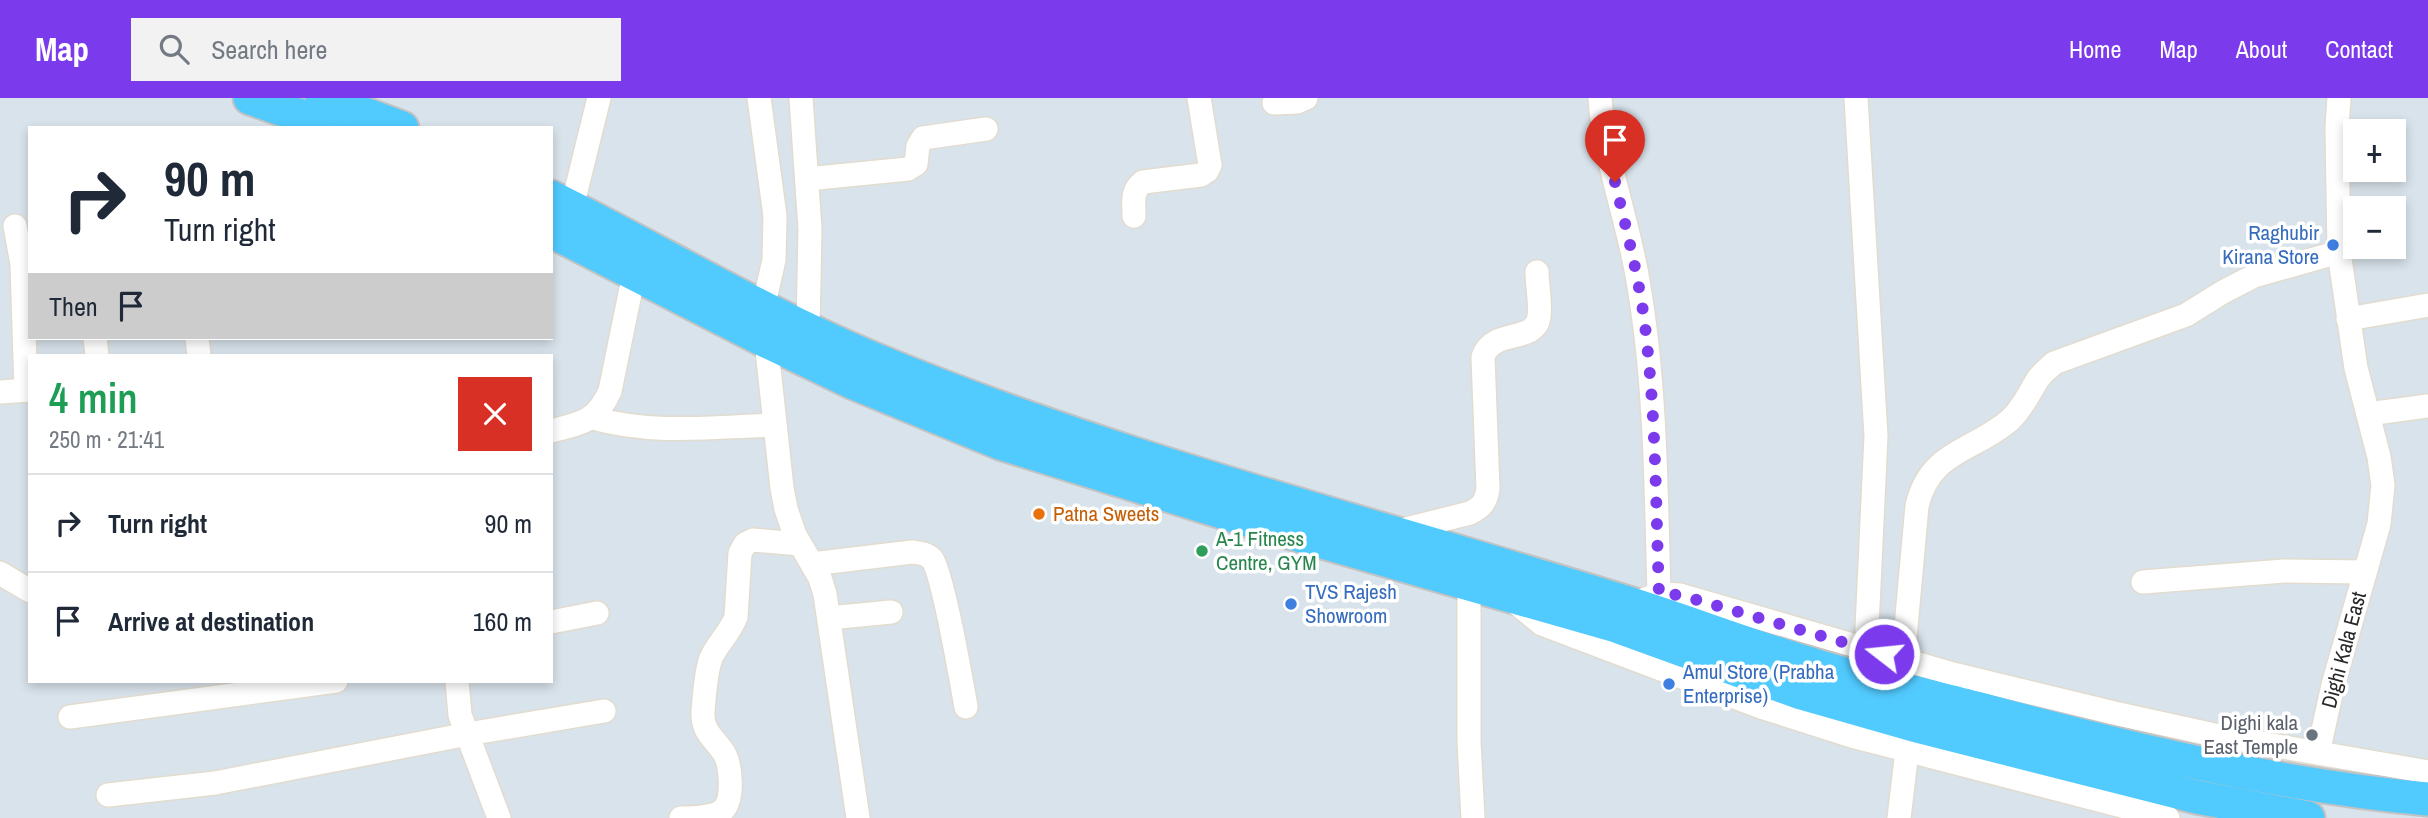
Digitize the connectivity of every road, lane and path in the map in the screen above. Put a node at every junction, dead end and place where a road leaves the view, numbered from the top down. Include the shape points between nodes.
1 (250, 98) edge
2 (322, 98) edge
3 (599, 98) edge
4 (759, 98) edge
5 (801, 98) edge
6 (1199, 98) edge
7 (1306, 98) edge
8 (1600, 98) edge
9 (1856, 98) edge
10 (2339, 98) edge
11 (1274, 103) dead end
12 (329, 126) edge
13 (397, 126) edge
14 (986, 129) dead end
15 (807, 179) junction
16 (558, 212) edge
17 (1134, 216) dead end
18 (15, 226) dead end
19 (2339, 252) junction
20 (1537, 272) dead end
21 (634, 274) junction
22 (2428, 305) edge
23 (763, 308) junction
24 (2348, 319) junction
25 (808, 329) junction
26 (765, 341) junction
27 (28, 390) edge
28 (0, 392) edge
29 (2428, 405) edge
30 (2368, 414) junction
31 (593, 418) junction
32 (775, 425) junction
33 (553, 431) edge
34 (1394, 532) junction
35 (800, 544) junction
36 (812, 564) junction
37 (2365, 572) junction
38 (0, 573) edge
39 (2143, 582) dead end
40 (1469, 584) junction
41 (28, 590) edge
42 (1507, 595) junction
43 (1645, 599) junction
44 (891, 612) dead end
45 (597, 613) dead end
46 (829, 618) junction
47 (553, 622) edge
48 (1866, 649) junction
49 (1903, 660) junction
50 (1809, 679) junction
51 (321, 683) edge
52 (457, 683) edge
53 (966, 706) dead end
54 (604, 711) dead end
55 (70, 717) dead end
56 (468, 734) junction
57 (1907, 751) junction
58 (2318, 753) junction
59 (2428, 772) edge
60 (108, 795) dead end
61 (2428, 799) edge
62 (499, 818) edge
63 (681, 818) edge
64 (858, 818) edge
65 (1473, 818) edge
66 (1899, 818) edge
67 (2168, 818) edge
68 (2308, 818) edge

1 - 12 highway
2 - 13 highway
3 - 16 street
4 - 23 street via 775,216 774,260
5 - 15 street
6 - 17 street via 1210,165 1207,171 1143,182 1134,194
7 - 11 street
8 - 43 street via 1647,343 1653,412
9 - 48 street via 1876,436
10 - 19 street, Dighi Kala East
14 - 15 street via 923,138 916,164 908,169
15 - 25 street
16 - 21 highway
16 - 23 highway
18 - 27 street via 22,264
19 - 24 street, Dighi Kala East
19 - 49 street via 2254,276 2186,315 2054,363 2039,377 2012,419 1939,465 1927,477 1917,506
20 - 34 street via 1539,318 1535,327 1492,342 1483,357 1486,499 1470,513
21 - 26 highway
21 - 31 street via 610,391
22 - 24 street
23 - 25 highway
24 - 30 street, Dighi Kala East
25 - 34 highway via 898,368 1087,438
26 - 32 street
26 - 40 highway via 1000,443
27 - 28 street
29 - 30 street
30 - 37 street, Dighi Kala East via 2383,485 2379,524
31 - 32 street via 643,428
31 - 33 street
32 - 35 street via 786,509
34 - 43 highway
35 - 36 street
35 - 63 street via 753,540 740,553 736,617 711,658 703,711 703,725 728,764 728,800 723,810 713,814
36 - 46 street
36 - 53 street via 912,552 933,560
37 - 39 street via 2284,571
37 - 58 street, Dighi Kala East
38 - 41 street
40 - 42 highway
40 - 65 street
42 - 50 highway
42 - 57 street via 1542,624 1589,643 1761,707
43 - 48 street via 1680,595
43 - 50 highway
44 - 46 street
45 - 47 street
46 - 64 street
48 - 49 street
49 - 58 street via 2127,716
50 - 61 highway via 2193,762
50 - 68 highway via 1962,739 2197,797
51 - 55 street
52 - 56 street via 460,715
54 - 56 street
56 - 60 street via 215,783
56 - 62 street
57 - 66 street
57 - 67 street
58 - 59 street

